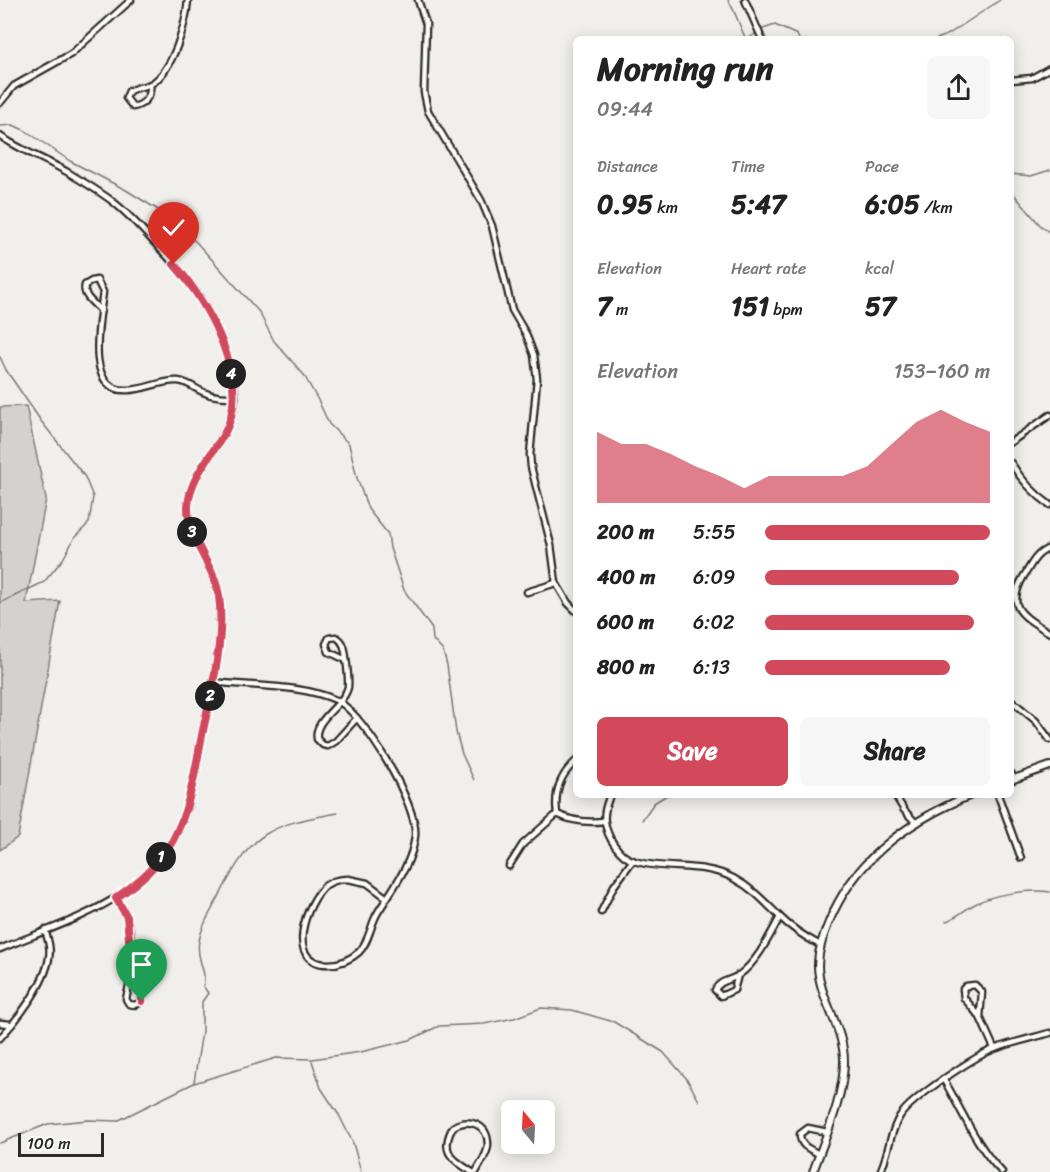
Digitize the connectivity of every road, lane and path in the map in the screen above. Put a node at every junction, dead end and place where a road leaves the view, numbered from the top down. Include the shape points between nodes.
1 (132, 0) edge
2 (188, 0) edge
3 (418, 0) edge
4 (745, 0) edge
5 (761, 36) edge
6 (1050, 68) edge
7 (1014, 80) edge
8 (150, 84) junction
9 (0, 103) edge
10 (0, 136) edge
11 (101, 311) junction
12 (235, 397) junction
13 (1050, 414) edge
14 (1014, 440) edge
15 (1014, 468) edge
16 (1050, 505) edge
17 (1050, 548) edge
18 (556, 583) junction
19 (527, 592) dead end
20 (573, 608) edge
21 (1050, 633) edge
22 (346, 660) junction
23 (213, 682) junction
24 (339, 701) junction
25 (1014, 703) edge
26 (357, 718) junction
27 (1050, 740) edge
28 (573, 764) edge
29 (1050, 766) edge
30 (1014, 776) edge
31 (609, 798) edge
32 (897, 798) edge
33 (964, 798) edge
34 (999, 798) edge
35 (557, 814) junction
36 (604, 821) junction
37 (916, 823) junction
38 (1021, 858) dead end
39 (633, 860) junction
40 (509, 866) dead end
41 (116, 898) junction
42 (387, 898) junction
43 (601, 912) dead end
44 (780, 917) junction
45 (45, 930) junction
46 (820, 945) junction
47 (0, 949) edge
48 (132, 973) junction
49 (738, 975) junction
50 (980, 1017) junction
51 (0, 1023) edge
52 (10, 1024) junction
53 (1050, 1033) edge
54 (0, 1038) edge
55 (994, 1048) junction
56 (944, 1080) junction
57 (827, 1132) junction
58 (819, 1154) junction
59 (474, 1172) edge
60 (813, 1172) edge
61 (880, 1172) edge
62 (1002, 1172) edge

1 - 9 street via 71,54 14,86
2 - 8 street via 175,51
3 - 18 street via 426,24 424,92 428,111 481,200 492,226 512,310 534,355 537,379 531,467 551,544
4 - 5 street
6 - 7 street via 1032,78
8 - 8 street via 129,91 129,105 138,106 146,100
10 - 12 street via 115,203 167,256 196,291 207,312 229,364
11 - 11 street via 102,287 97,280 92,281 84,291
11 - 12 street via 98,364 112,388 129,390 177,381 209,394
12 - 23 street via 228,425 194,481 188,507 196,543 218,594 220,623
13 - 14 street
15 - 16 street via 1023,482
17 - 21 street via 1031,564 1014,598 1019,610
18 - 19 street
18 - 20 street
22 - 22 street via 340,639 329,638 329,652
22 - 24 street via 348,687
23 - 24 street via 303,690
23 - 41 street via 188,801 178,828 143,878
24 - 26 street
24 - 26 street via 318,727 316,735 320,742 332,744
25 - 27 street via 1036,721
26 - 42 street via 398,783 415,822 411,852
28 - 35 street via 556,791
29 - 30 main road
31 - 36 street
32 - 37 street
33 - 37 main road
34 - 38 street
35 - 36 street via 588,823
35 - 40 street via 523,844
36 - 39 street via 616,847
37 - 46 main road via 852,879 837,902
39 - 43 street
39 - 44 street via 721,872 750,888
41 - 45 street
41 - 48 street via 127,917
42 - 42 street via 364,944 351,958 324,964 303,951 306,920 316,898 330,882 342,879 367,883
44 - 46 street
44 - 49 street via 767,943
45 - 47 street
45 - 52 street via 50,950 46,971 18,1018
46 - 57 main road via 820,982 844,1060 837,1103
48 - 48 street via 126,999 136,1005 143,997
49 - 49 street via 718,985 717,994 734,990
50 - 50 street via 981,992 975,985 966,986 964,998
50 - 55 street
51 - 52 street
52 - 54 street
53 - 55 street
55 - 56 street
56 - 61 street via 901,1115
56 - 62 street via 985,1151
57 - 58 main road
57 - 58 street via 808,1128 800,1134 803,1145
58 - 60 main road
59 - 59 street via 486,1154 487,1140 478,1124 466,1122 453,1127 447,1147 453,1159

